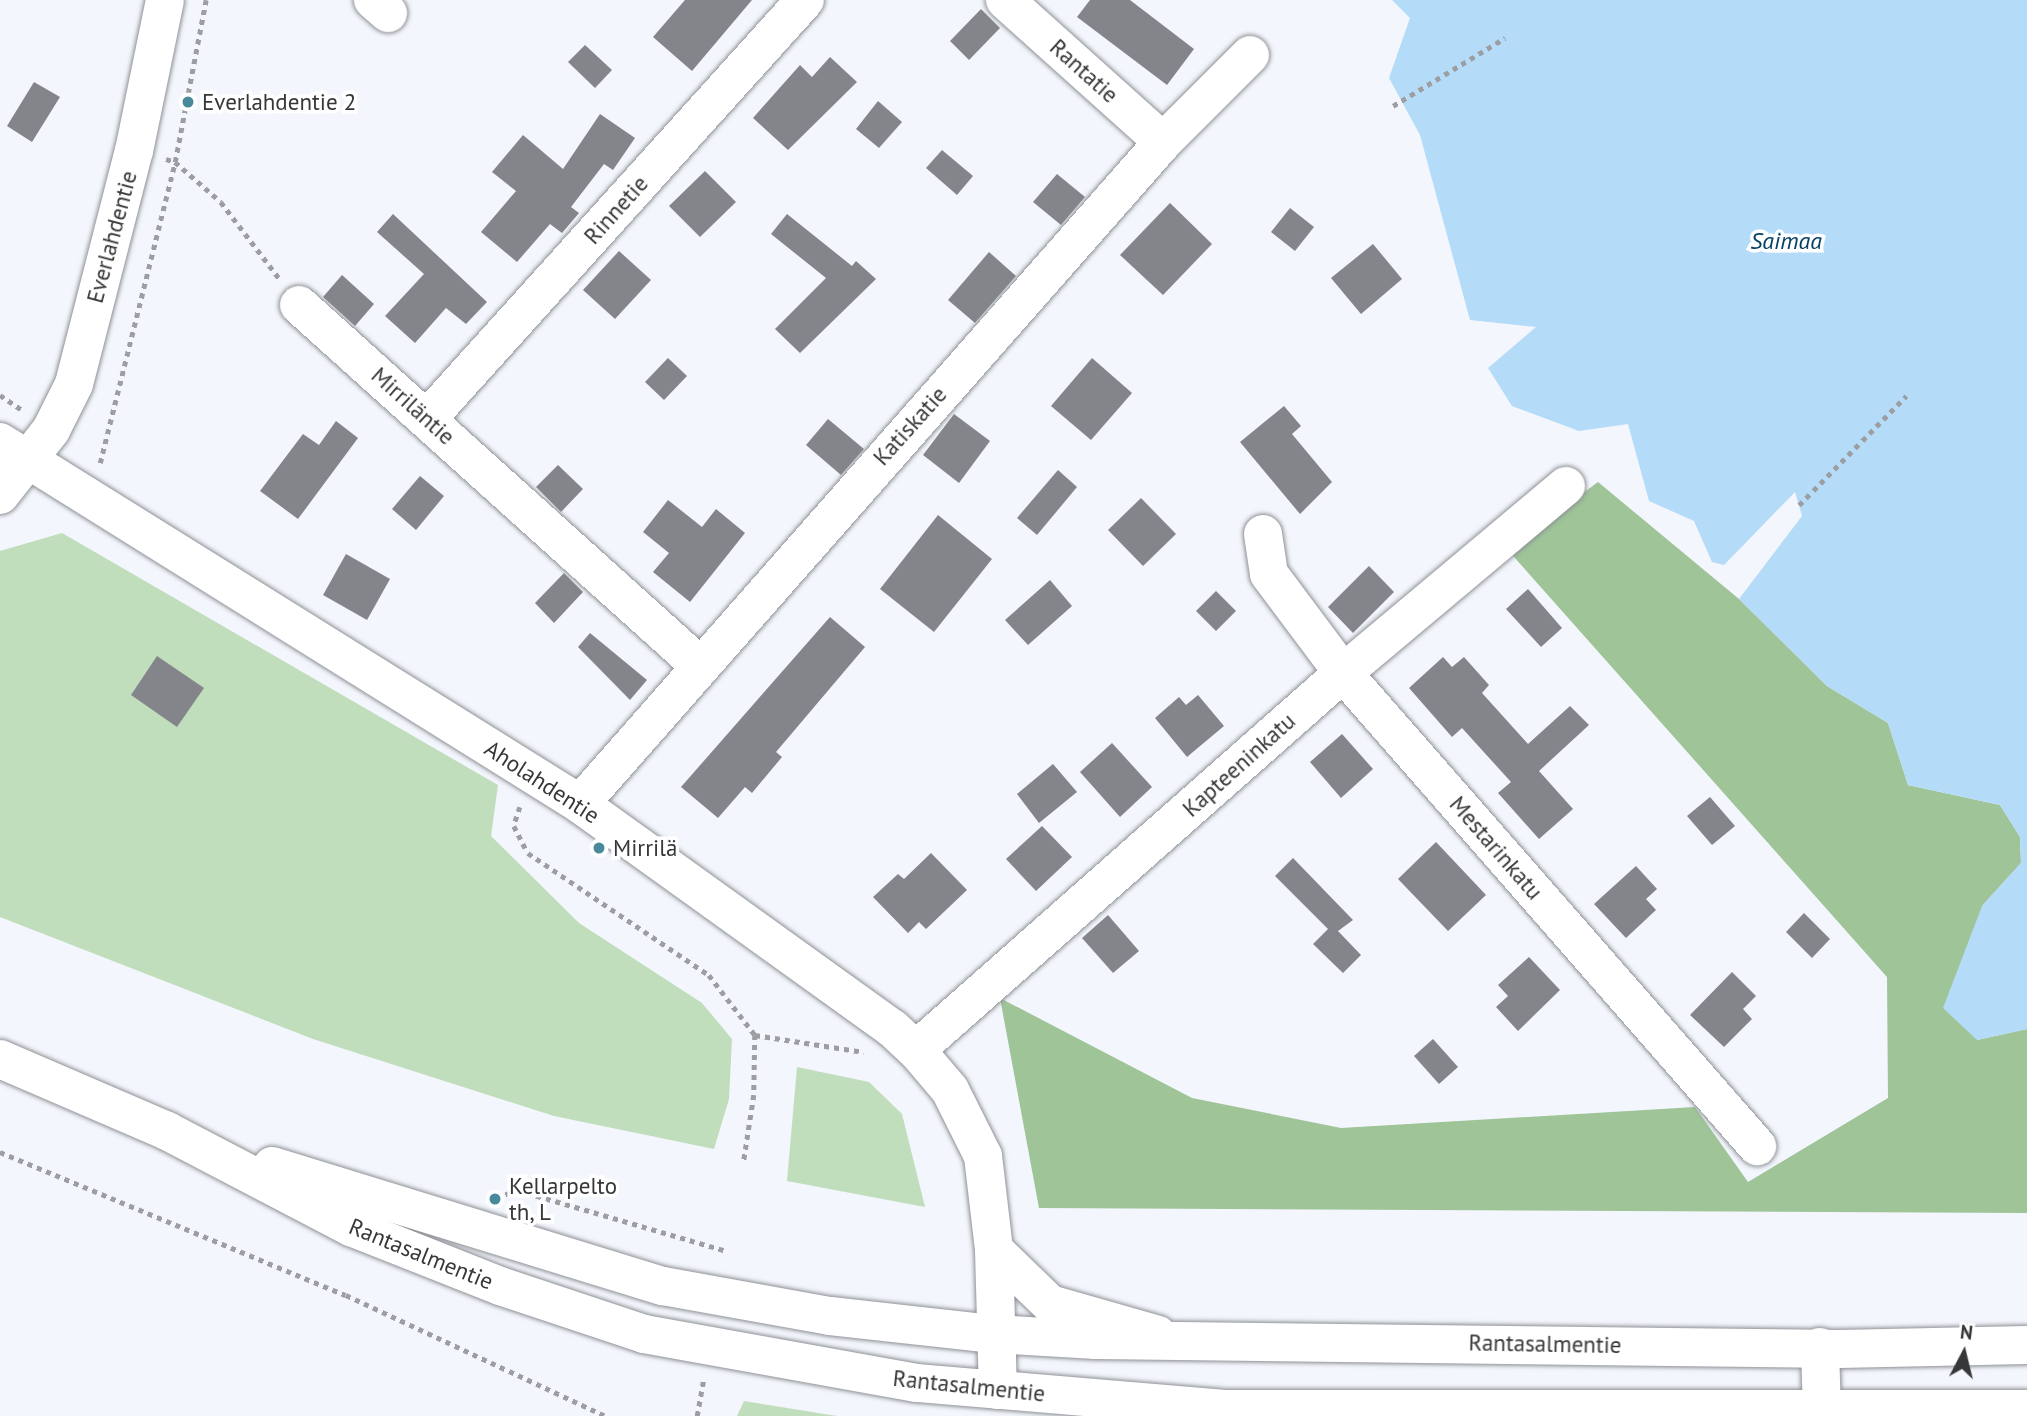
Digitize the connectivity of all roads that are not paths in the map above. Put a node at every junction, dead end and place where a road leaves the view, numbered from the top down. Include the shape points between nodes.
1 (165, 0) edge
2 (805, 0) edge
3 (1005, 0) edge
4 (1250, 55) dead end
5 (1163, 142) junction
6 (299, 305) road end
7 (427, 419) junction
8 (14, 452) edge
9 (1566, 486) dead end
10 (0, 495) edge
11 (1263, 534) dead end
12 (698, 664) junction
13 (1342, 673) junction
14 (580, 804) junction
15 (916, 1050) junction
16 (0, 1059) edge
17 (167, 1131) junction
18 (1757, 1146) dead end
19 (993, 1250) junction
20 (994, 1335) junction
21 (1175, 1340) junction
22 (2027, 1345) edge
23 (1830, 1348) junction
24 (998, 1390) junction
25 (2027, 1409) edge
26 (1831, 1413) edge
27 (1615, 1414) edge

1 - 8 main road, Everlahdentie via 134,151 74,384 51,430
2 - 7 main road, Rinnetie
3 - 5 main road, Rantatie
4 - 5 main road, Katiskatie
5 - 12 main road, Katiskatie
6 - 7 main road, Mirriläntie
7 - 12 main road, Mirriläntie
8 - 10 main road, Everlahdentie
8 - 14 main road, Aholahdentie
9 - 13 main road, Kapteeninkatu
11 - 13 main road, Mestarinkatu via 1269,573
12 - 14 main road, Katiskatie
13 - 15 main road, Kapteeninkatu
13 - 18 main road, Mestarinkatu
14 - 15 main road, Aholahdentie via 892,1028
15 - 19 main road, Aholahdentie via 950,1090 983,1156
16 - 17 main road, Rantasalmentie
17 - 20 main road, Rantasalmentie via 663,1286 830,1316
17 - 24 main road, Rantasalmentie via 351,1227 500,1286 644,1334 917,1383
19 - 20 main road, Aholahdentie
19 - 21 main road via 1050,1304
20 - 21 main road, Rantasalmentie
20 - 24 main road, Aholahdentie
21 - 23 main road, Rantasalmentie
22 - 23 main road, Rantasalmentie
23 - 26 main road
24 - 27 main road, Rantasalmentie via 1224,1409
25 - 26 main road, Rantasalmentie
26 - 27 main road, Rantasalmentie

